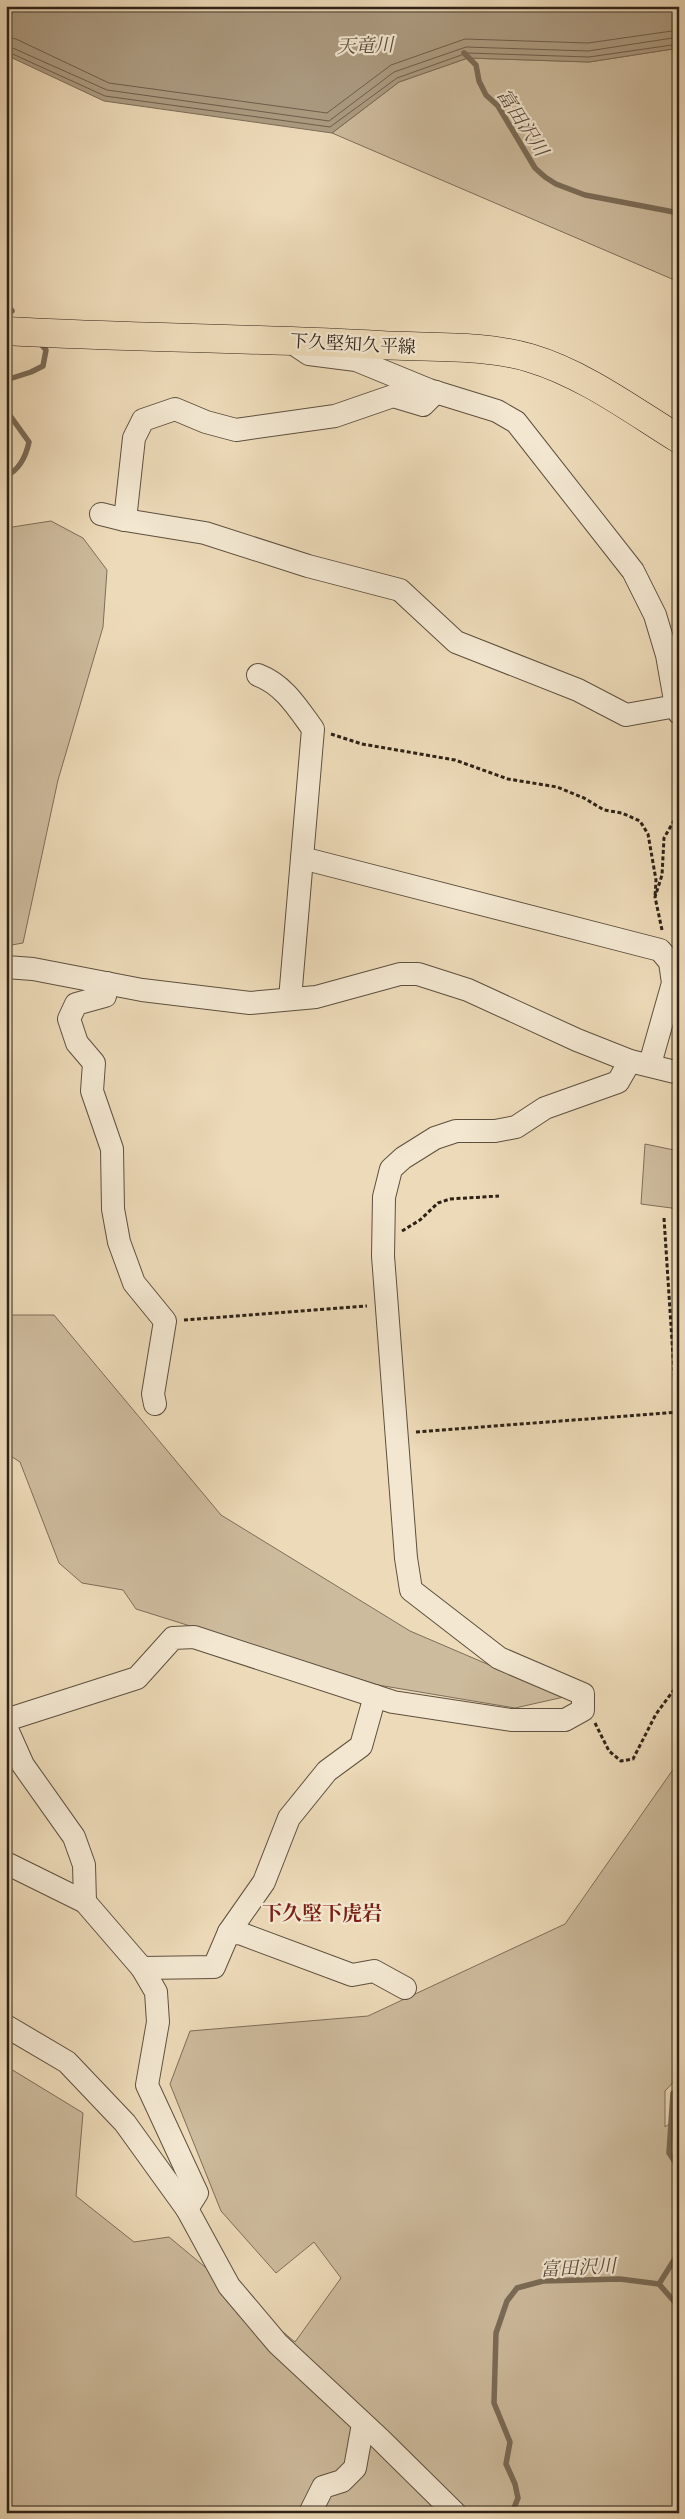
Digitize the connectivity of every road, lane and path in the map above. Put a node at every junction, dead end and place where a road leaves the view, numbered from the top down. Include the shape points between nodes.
1 (6, 331) edge
2 (288, 340) junction
3 (436, 392) junction
4 (679, 439) edge
5 (102, 514) dead end
6 (125, 520) junction
7 (258, 675) dead end
8 (677, 710) edge
9 (314, 729) junction
10 (679, 812) edge
11 (302, 858) junction
12 (655, 897) junction
13 (667, 958) junction
14 (6, 967) edge
15 (107, 983) junction
16 (290, 999) junction
17 (640, 1063) junction
18 (679, 1073) edge
19 (499, 1196) dead end
20 (664, 1218) dead end
21 (383, 1240) junction
22 (386, 1305) junction
23 (165, 1321) junction
24 (155, 1404) dead end
25 (678, 1412) edge
26 (395, 1434) junction
27 (679, 1450) edge
28 (679, 1683) edge
29 (375, 1696) junction
30 (583, 1710) junction
31 (6, 1720) edge
32 (6, 1727) edge
33 (6, 1863) edge
34 (85, 1902) junction
35 (229, 1932) junction
36 (142, 1968) junction
37 (405, 1988) dead end
38 (6, 2026) edge
39 (187, 2209) junction
40 (363, 2424) junction
41 (310, 2513) edge
42 (454, 2513) edge

1 - 2 main road, 下久堅知久平線 via 146,338
2 - 3 street via 309,354 356,360
2 - 4 main road, 下久堅知久平線 via 491,351 530,358 579,379
3 - 6 street via 423,405 393,396 335,416 236,430 175,409 143,420 134,438
3 - 8 street via 497,412 516,422 633,571 655,615 667,655
5 - 6 street
6 - 8 street via 205,533 308,566 400,590 456,642 578,690 626,714
7 - 9 street via 274,681
9 - 11 street
9 - 12 path via 362,744 455,760 508,779 557,787 604,810 640,821 648,834 656,880
10 - 12 path via 664,838 662,875
11 - 13 street via 660,950
11 - 16 street
12 - 13 path
13 - 17 street via 673,983
14 - 15 street
15 - 16 street via 250,1004
15 - 23 street via 105,996 76,1004 69,1019 76,1043 94,1063 92,1091 112,1149 113,1209 119,1242 134,1283
16 - 17 street via 316,997 400,974 418,974 468,990 577,1040
17 - 18 street
17 - 21 street via 618,1082 545,1108 516,1127 495,1131 456,1131 435,1138 403,1158 391,1170 384,1198
19 - 21 path via 450,1199 438,1203 420,1220
20 - 25 path
21 - 22 street
22 - 23 path
22 - 26 street
23 - 24 street via 153,1394
25 - 26 path
25 - 27 path
26 - 30 street via 411,1590 499,1658 583,1694
28 - 30 path via 656,1714 633,1759 622,1762 609,1751 596,1723
29 - 30 street via 393,1702 511,1720 565,1720
29 - 31 street via 194,1637 173,1638 137,1678
29 - 35 street via 361,1746 327,1771 288,1818 264,1882
32 - 34 street via 23,1765 74,1837 84,1865
33 - 34 street
34 - 36 street
35 - 36 street via 214,1967
35 - 37 street via 352,1975 374,1971
36 - 39 street via 156,1992 158,2022 147,2085 197,2193
38 - 39 street via 67,2062 126,2122
39 - 40 street via 229,2286 278,2344
40 - 41 street via 355,2468 342,2481 323,2487
40 - 42 street

